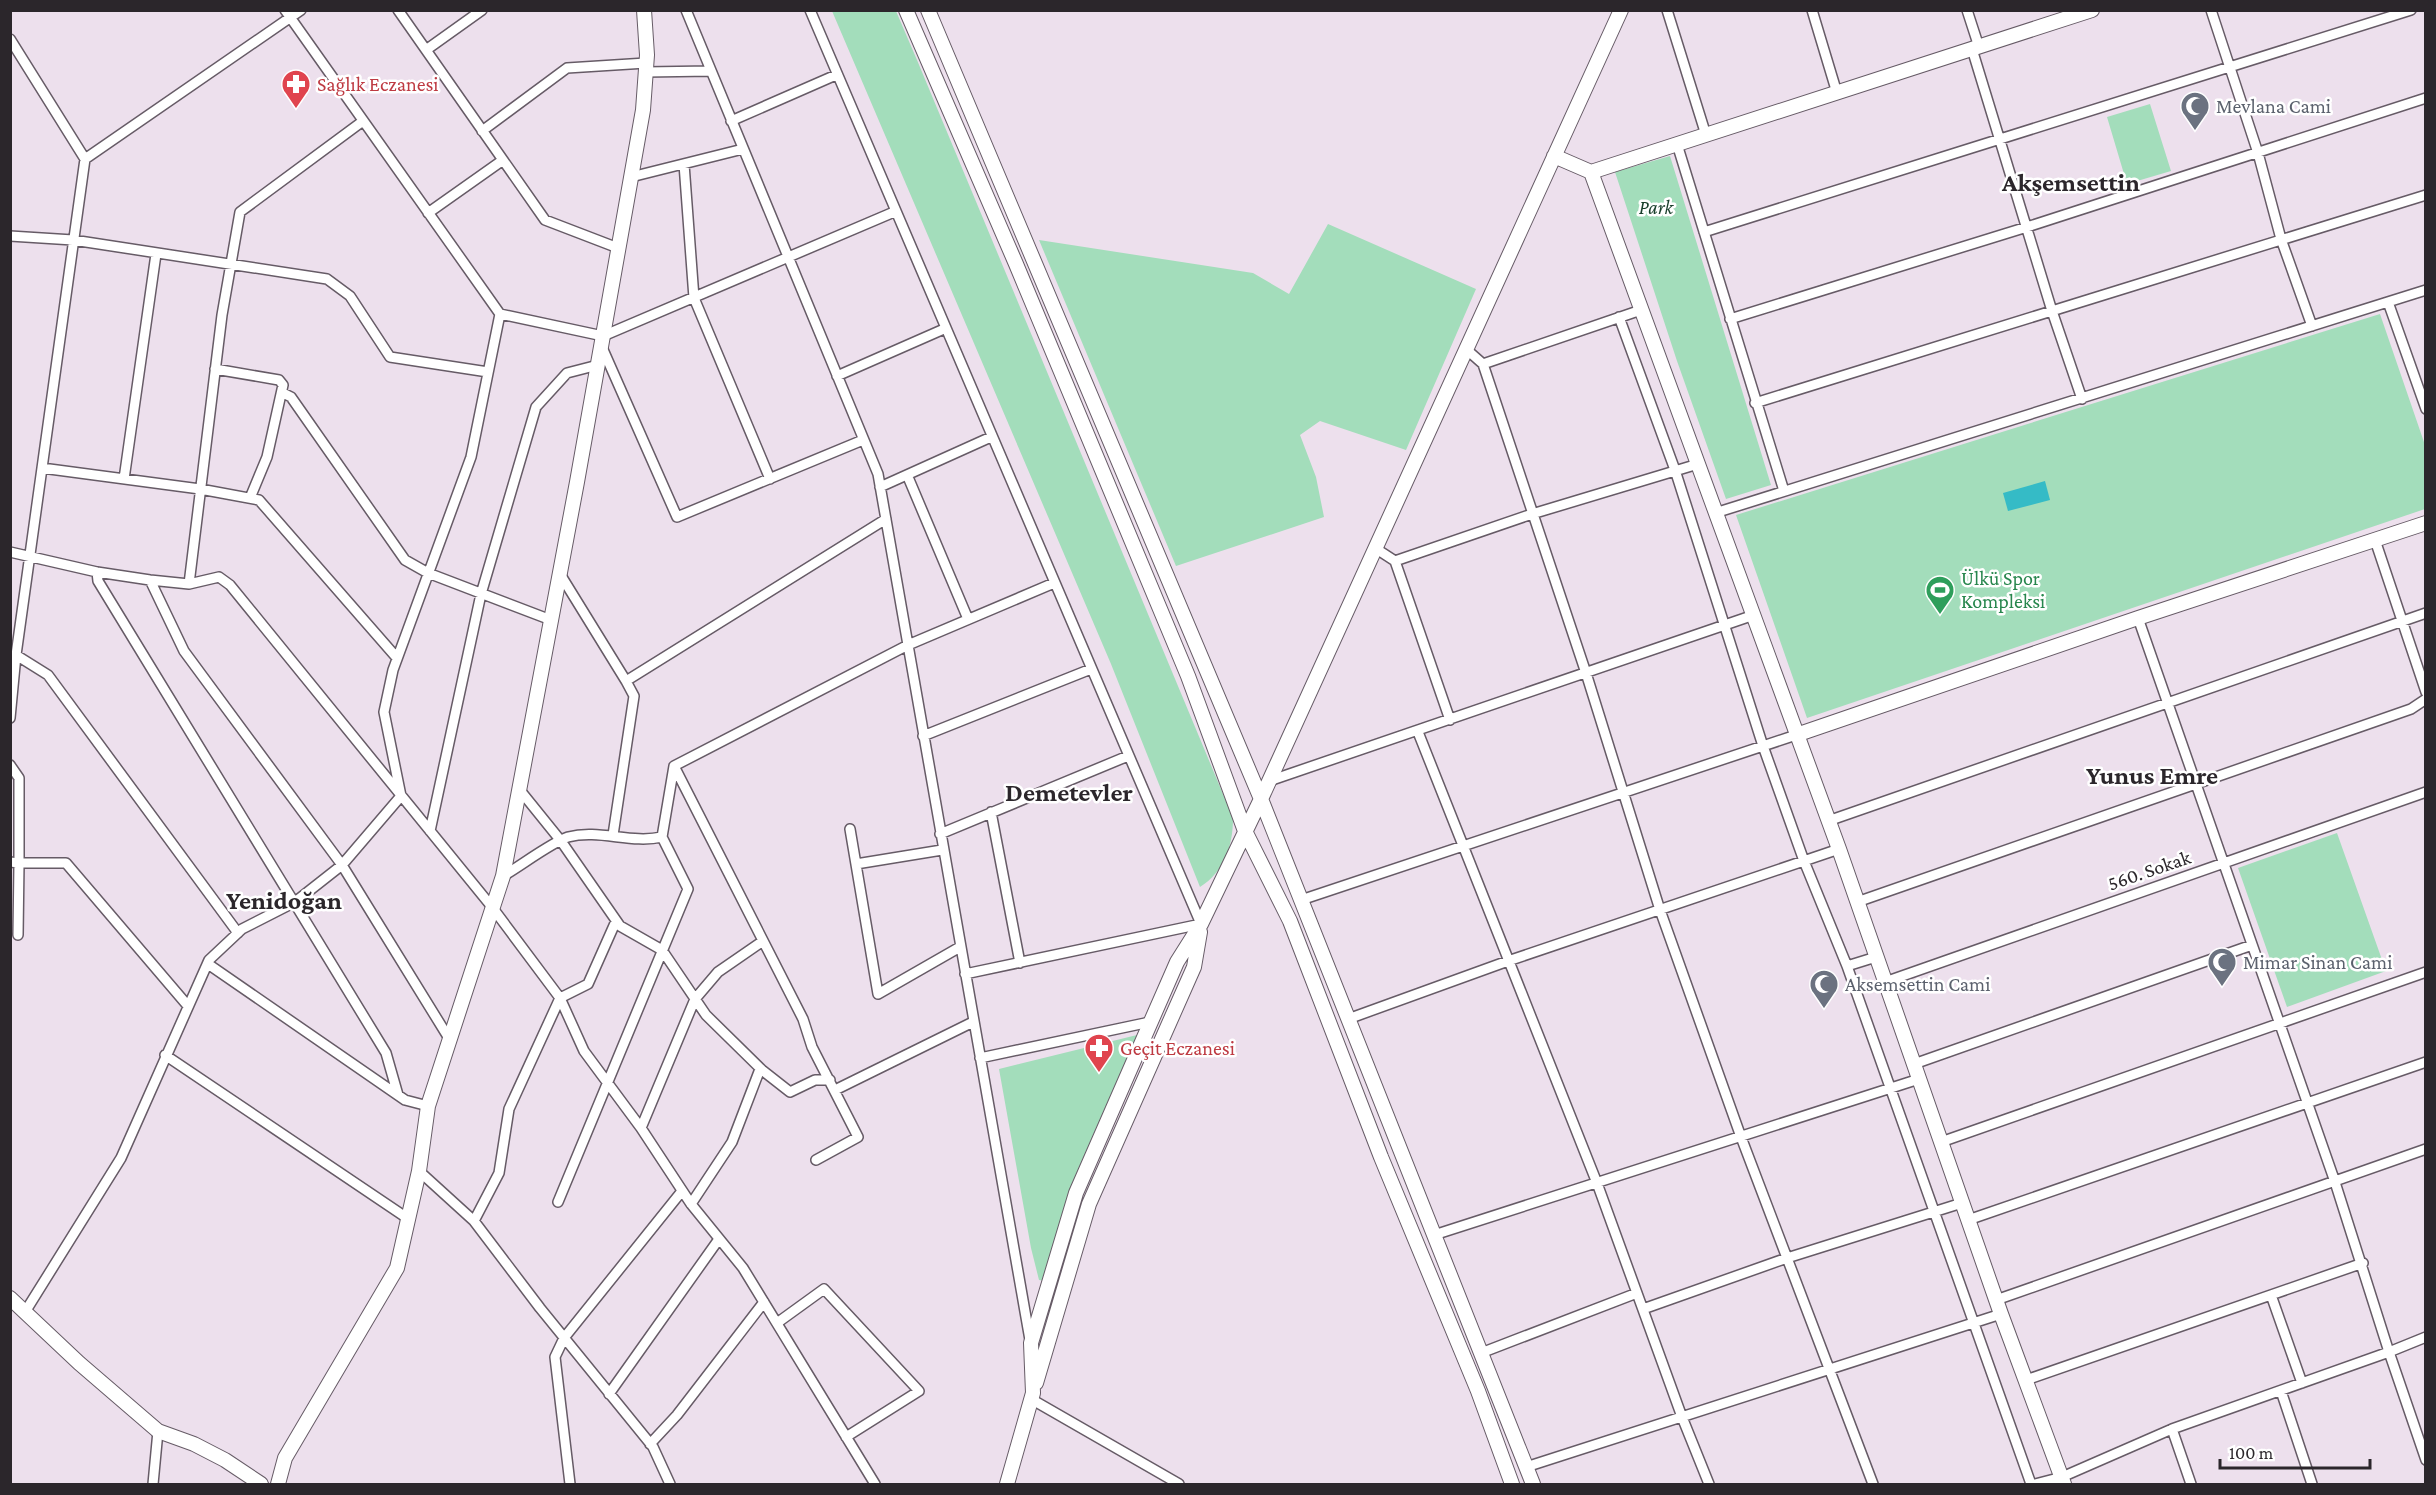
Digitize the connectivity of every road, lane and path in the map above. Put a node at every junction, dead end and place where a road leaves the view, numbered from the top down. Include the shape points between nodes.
1 (301, 10) edge
2 (398, 10) edge
3 (482, 10) edge
4 (644, 10) edge
5 (686, 10) edge
6 (810, 10) edge
7 (906, 10) edge
8 (928, 10) edge
9 (1621, 10) edge
10 (1666, 10) edge
11 (1812, 10) edge
12 (1967, 10) edge
13 (2092, 10) edge
14 (2211, 10) edge
15 (2410, 10) edge
16 (287, 14) edge
17 (10, 39) edge
18 (1975, 48) junction
19 (426, 50) junction
20 (2229, 66) junction
21 (646, 68) junction
22 (711, 71) junction
23 (836, 75) junction
24 (1837, 93) junction
25 (2426, 98) edge
26 (363, 120) junction
27 (731, 121) junction
28 (482, 131) junction
29 (1706, 135) junction
30 (2000, 140) junction
31 (1677, 144) junction
32 (743, 149) junction
33 (2258, 153) junction
34 (1554, 156) junction
35 (85, 159) junction
36 (503, 160) junction
37 (684, 164) junction
38 (1591, 172) junction
39 (631, 177) junction
40 (2426, 195) edge
41 (894, 212) junction
42 (428, 213) junction
43 (2027, 227) junction
44 (1704, 232) junction
45 (10, 236) edge
46 (2281, 239) junction
47 (73, 240) junction
48 (618, 248) junction
49 (156, 254) junction
50 (787, 258) junction
51 (230, 266) junction
52 (2426, 290) edge
53 (694, 298) junction
54 (2388, 302) junction
55 (1641, 310) junction
56 (2052, 311) junction
57 (500, 314) junction
58 (1619, 317) junction
59 (1730, 319) junction
60 (2312, 326) junction
61 (944, 329) junction
62 (602, 341) junction
63 (1466, 349) junction
64 (1483, 364) junction
65 (598, 365) junction
66 (215, 369) junction
67 (488, 372) junction
68 (837, 376) junction
69 (2421, 383) edge
70 (282, 393) junction
71 (2082, 399) junction
72 (1755, 403) junction
73 (2426, 409) edge
74 (991, 437) junction
75 (863, 440) junction
76 (1698, 464) junction
77 (42, 468) junction
78 (1675, 470) junction
79 (908, 477) junction
80 (124, 478) junction
81 (770, 480) junction
82 (880, 487) junction
83 (200, 489) junction
84 (1784, 491) junction
85 (250, 498) junction
86 (1715, 513) junction
87 (1532, 514) junction
88 (886, 519) junction
89 (2426, 523) edge
90 (2375, 540) junction
91 (1375, 548) junction
92 (10, 552) edge
93 (30, 557) junction
94 (1395, 561) junction
95 (97, 572) junction
96 (428, 573) junction
97 (560, 574) junction
98 (150, 580) junction
99 (1054, 583) junction
100 (189, 584) junction
101 (481, 594) junction
102 (2426, 613) edge
103 (1751, 616) junction
104 (2138, 618) junction
105 (968, 619) junction
106 (551, 620) junction
107 (2402, 621) junction
108 (1724, 625) junction
109 (908, 645) junction
110 (16, 655) junction
111 (397, 658) junction
112 (1091, 669) junction
113 (1586, 674) junction
114 (626, 681) junction
115 (2426, 692) edge
116 (2426, 699) edge
117 (2167, 702) junction
118 (10, 718) edge
119 (1450, 720) junction
120 (1418, 732) junction
121 (1796, 735) junction
122 (923, 736) junction
123 (1763, 746) junction
124 (1128, 756) junction
125 (10, 765) edge
126 (674, 766) junction
127 (1269, 781) junction
128 (2196, 784) junction
129 (519, 789) junction
130 (2426, 792) edge
131 (1622, 794) junction
132 (401, 796) junction
133 (1261, 799) junction
134 (992, 812) junction
135 (1828, 821) junction
136 (850, 829) dead end
137 (430, 831) junction
138 (1245, 831) junction
139 (940, 834) junction
140 (613, 835) junction
141 (662, 837) junction
142 (561, 841) junction
143 (1463, 846) junction
144 (1839, 849) junction
145 (942, 850) junction
146 (1804, 861) junction
147 (15, 863) edge
148 (2223, 863) junction
149 (856, 864) junction
150 (342, 865) junction
151 (503, 876) junction
152 (1301, 900) junction
153 (296, 902) junction
154 (1857, 902) junction
155 (492, 907) junction
156 (1660, 910) junction
157 (616, 921) junction
158 (1201, 924) junction
159 (238, 933) junction
160 (18, 935) dead end
161 (763, 941) junction
162 (2252, 945) junction
163 (960, 947) junction
164 (662, 950) junction
165 (1876, 957) junction
166 (1508, 961) junction
167 (1020, 963) junction
168 (208, 964) junction
169 (1847, 966) junction
170 (2426, 972) edge
171 (964, 975) junction
172 (1885, 982) junction
173 (560, 998) junction
174 (695, 999) junction
175 (188, 1006) junction
176 (1348, 1019) junction
177 (973, 1022) junction
178 (1150, 1022) junction
179 (2278, 1022) junction
180 (450, 1040) junction
181 (165, 1055) junction
182 (980, 1058) junction
183 (2426, 1062) edge
184 (1914, 1064) junction
185 (760, 1069) junction
186 (1919, 1079) junction
187 (830, 1080) junction
188 (607, 1083) junction
189 (1891, 1088) junction
190 (835, 1090) junction
191 (398, 1095) junction
192 (2308, 1103) junction
193 (428, 1106) junction
194 (641, 1128) junction
195 (1741, 1137) junction
196 (1941, 1142) junction
197 (2426, 1149) edge
198 (816, 1160) dead end
199 (419, 1171) junction
200 (2334, 1179) junction
201 (1597, 1183) junction
202 (682, 1191) junction
203 (558, 1202) dead end
204 (1962, 1203) junction
205 (691, 1204) junction
206 (1934, 1212) junction
207 (407, 1218) junction
208 (1968, 1220) junction
209 (474, 1221) junction
210 (1434, 1235) junction
211 (719, 1239) junction
212 (1787, 1258) junction
213 (2363, 1263) junction
214 (1637, 1293) junction
215 (2271, 1295) junction
216 (10, 1298) edge
217 (1996, 1300) junction
218 (764, 1302) junction
219 (1643, 1309) junction
220 (25, 1312) junction
221 (2001, 1314) junction
222 (777, 1323) junction
223 (1975, 1323) junction
224 (2426, 1337) edge
225 (564, 1338) junction
226 (1031, 1342) junction
227 (2389, 1352) junction
228 (1481, 1353) junction
229 (1829, 1370) junction
230 (2026, 1380) junction
231 (2302, 1383) junction
232 (2282, 1390) junction
233 (609, 1394) junction
234 (1032, 1396) junction
235 (1682, 1417) junction
236 (2172, 1430) junction
237 (158, 1431) junction
238 (846, 1437) junction
239 (650, 1444) junction
240 (2426, 1460) edge
241 (1526, 1467) junction
242 (2063, 1481) edge
243 (153, 1485) edge
244 (261, 1485) edge
245 (278, 1485) edge
246 (570, 1485) edge
247 (670, 1485) edge
248 (875, 1485) edge
249 (1007, 1485) edge
250 (1179, 1485) edge
251 (1512, 1485) edge
252 (1533, 1485) edge
253 (1709, 1485) edge
254 (1873, 1485) edge
255 (2033, 1485) edge
256 (2191, 1485) edge
257 (2312, 1485) edge

1 - 16 street
2 - 19 street
3 - 19 street
4 - 21 street
5 - 22 street
6 - 23 street
7 - 138 street via 1188,676
8 - 133 street
9 - 34 street
10 - 29 street
11 - 24 street
12 - 18 street
13 - 18 street
14 - 20 street
15 - 20 street
16 - 26 street
16 - 35 street
17 - 35 street
18 - 24 street
18 - 30 street
19 - 28 street
20 - 30 street
20 - 33 street
21 - 22 street
21 - 28 street via 567,68
21 - 39 street
22 - 27 street
23 - 27 street
23 - 41 street
24 - 29 street
25 - 33 street
26 - 42 street
26 - 51 street via 240,212
27 - 32 street
28 - 36 street
29 - 31 street
30 - 43 street
30 - 44 street
31 - 38 street
31 - 44 street
32 - 37 street
32 - 50 street
33 - 43 street
33 - 46 street
34 - 38 street
34 - 63 street
35 - 47 street
36 - 42 street
36 - 48 street via 545,220
37 - 39 street
37 - 53 street
38 - 55 street
39 - 48 street
40 - 46 street
41 - 50 street
41 - 61 street
42 - 57 street
43 - 56 street
43 - 59 street
44 - 59 street
45 - 47 street
46 - 56 street
46 - 60 street
47 - 49 street
47 - 77 street
48 - 62 street
49 - 51 street
49 - 80 street
50 - 53 street
50 - 68 street
51 - 66 street
51 - 67 street via 327,279 350,296 390,357
52 - 54 street
53 - 62 street
53 - 81 street
54 - 60 street
54 - 69 street
55 - 58 street
55 - 76 street
56 - 71 street
56 - 72 street
57 - 62 street
57 - 67 street
58 - 64 street
58 - 78 street
59 - 72 street
60 - 71 street
61 - 68 street
61 - 74 street
62 - 65 street
62 - 81 street via 677,517
63 - 64 street
63 - 91 street
64 - 87 street
65 - 97 street
65 - 101 street via 567,373 536,407
66 - 70 street via 279,380
66 - 83 street
67 - 96 street via 471,457
68 - 75 street
69 - 73 street
70 - 85 street via 267,457
70 - 96 street via 291,397 405,560
71 - 84 street
72 - 84 street
74 - 79 street
74 - 99 street
75 - 81 street
75 - 82 street
76 - 78 street
76 - 86 street
77 - 80 street
77 - 93 street
78 - 87 street
78 - 108 street
79 - 82 street
79 - 105 street
80 - 83 street
82 - 88 street
83 - 85 street
83 - 100 street
84 - 86 street
85 - 111 street via 269,508
86 - 103 street
87 - 94 street
87 - 113 street
88 - 109 street
88 - 114 street
89 - 90 street
90 - 104 street
90 - 107 street
91 - 94 street
91 - 127 street
92 - 93 street
93 - 95 street
93 - 110 street
94 - 119 street
95 - 98 street
95 - 153 street
96 - 101 street
96 - 111 street
97 - 106 street
97 - 114 street
98 - 100 street
98 - 150 street via 184,651
99 - 105 street
99 - 112 street
100 - 132 street via 219,577 230,585
101 - 106 street
101 - 137 street
102 - 107 street
103 - 108 street
103 - 121 street
104 - 117 street
104 - 121 street
105 - 109 street
106 - 129 street
107 - 115 street
107 - 117 street
108 - 113 street
108 - 123 street
109 - 122 street
109 - 126 street
110 - 118 street
110 - 159 street via 48,675
111 - 132 street via 384,712
112 - 122 street
112 - 124 street
113 - 119 street
113 - 131 street
114 - 140 street via 634,696
116 - 128 street via 2411,709
117 - 128 street
117 - 135 street
119 - 120 street
120 - 127 street
120 - 143 street
121 - 123 street
121 - 135 street
122 - 139 street
123 - 131 street
123 - 146 street
124 - 134 street
124 - 158 street
125 - 147 street via 19,778
126 - 141 street
126 - 161 street
127 - 133 street
128 - 148 street
128 - 154 street
129 - 142 street
129 - 151 street
130 - 148 street, 560. Sokak
131 - 143 street
131 - 156 street
132 - 137 street
132 - 150 street
133 - 138 street
133 - 152 street
134 - 139 street
134 - 167 street
135 - 144 street
136 - 149 street
137 - 155 street
138 - 158 street
138 - 251 street via 1290,921
139 - 145 street
140 - 141 street via 645,841
140 - 142 street via 567,837
141 - 164 street via 688,889
142 - 151 street
142 - 157 street
143 - 152 street
143 - 166 street
144 - 146 street
144 - 154 street
145 - 149 street
145 - 163 street
146 - 156 street
146 - 169 street
147 - 160 street
147 - 175 street via 66,863
148 - 162 street
148 - 172 street, 560. Sokak
149 - 163 street via 878,994
150 - 153 street
150 - 180 street
151 - 155 street
152 - 176 street
153 - 159 street
153 - 191 street via 386,1053
154 - 165 street
155 - 173 street
155 - 180 street
156 - 166 street
156 - 195 street
157 - 164 street
157 - 173 street via 588,984
158 - 167 street
158 - 178 street via 1177,962
158 - 234 street via 1194,967 1089,1204
159 - 168 street
161 - 174 street via 718,972
161 - 187 street
162 - 179 street
162 - 184 street
163 - 171 street
164 - 174 street
164 - 188 street
165 - 169 street
165 - 172 street
166 - 176 street
166 - 201 street
167 - 171 street
168 - 175 street
168 - 191 street
169 - 189 street
170 - 179 street
171 - 177 street
172 - 184 street
173 - 188 street via 584,1051
173 - 209 street via 509,1109 499,1173
174 - 185 street
174 - 194 street
175 - 181 street
176 - 210 street
177 - 182 street
177 - 190 street
178 - 182 street
178 - 226 street via 1076,1193
179 - 192 street
179 - 196 street
180 - 193 street
181 - 207 street
181 - 220 street via 121,1158
182 - 226 street
183 - 192 street
184 - 186 street
185 - 187 street via 790,1092 815,1080
185 - 205 street via 732,1142
186 - 189 street
186 - 196 street
187 - 190 street
188 - 194 street
188 - 203 street
189 - 195 street
189 - 206 street
190 - 198 street via 858,1137
191 - 193 street
192 - 200 street
192 - 208 street
193 - 199 street
194 - 202 street
195 - 201 street
195 - 212 street
196 - 204 street
197 - 200 street
199 - 207 street
199 - 209 street
200 - 213 street
200 - 217 street
201 - 210 street
201 - 214 street
202 - 205 street
202 - 225 street
204 - 206 street
204 - 208 street
205 - 211 street
206 - 212 street
206 - 223 street
207 - 245 street via 397,1268 285,1458
208 - 217 street
209 - 225 street
210 - 228 street
211 - 218 street
211 - 233 street
212 - 219 street
212 - 229 street
213 - 215 street
213 - 227 street
214 - 219 street
214 - 228 street
215 - 230 street
215 - 231 street
216 - 220 street
217 - 221 street
218 - 222 street
218 - 239 street
219 - 235 street
220 - 237 street
221 - 223 street
221 - 230 street
222 - 238 street
222 - 238 street via 824,1289 919,1391
223 - 229 street
223 - 255 street
224 - 227 street
225 - 233 street
225 - 246 street via 555,1357
226 - 234 street
227 - 231 street
227 - 240 street
228 - 241 street
229 - 235 street
229 - 254 street
230 - 242 street
231 - 232 street
232 - 236 street
232 - 257 street
233 - 239 street
234 - 249 street
234 - 250 street
235 - 241 street
235 - 253 street
236 - 242 street
236 - 256 street
237 - 243 street
237 - 244 street via 204,1449
238 - 248 street
239 - 247 street
241 - 252 street
242 - 255 street

